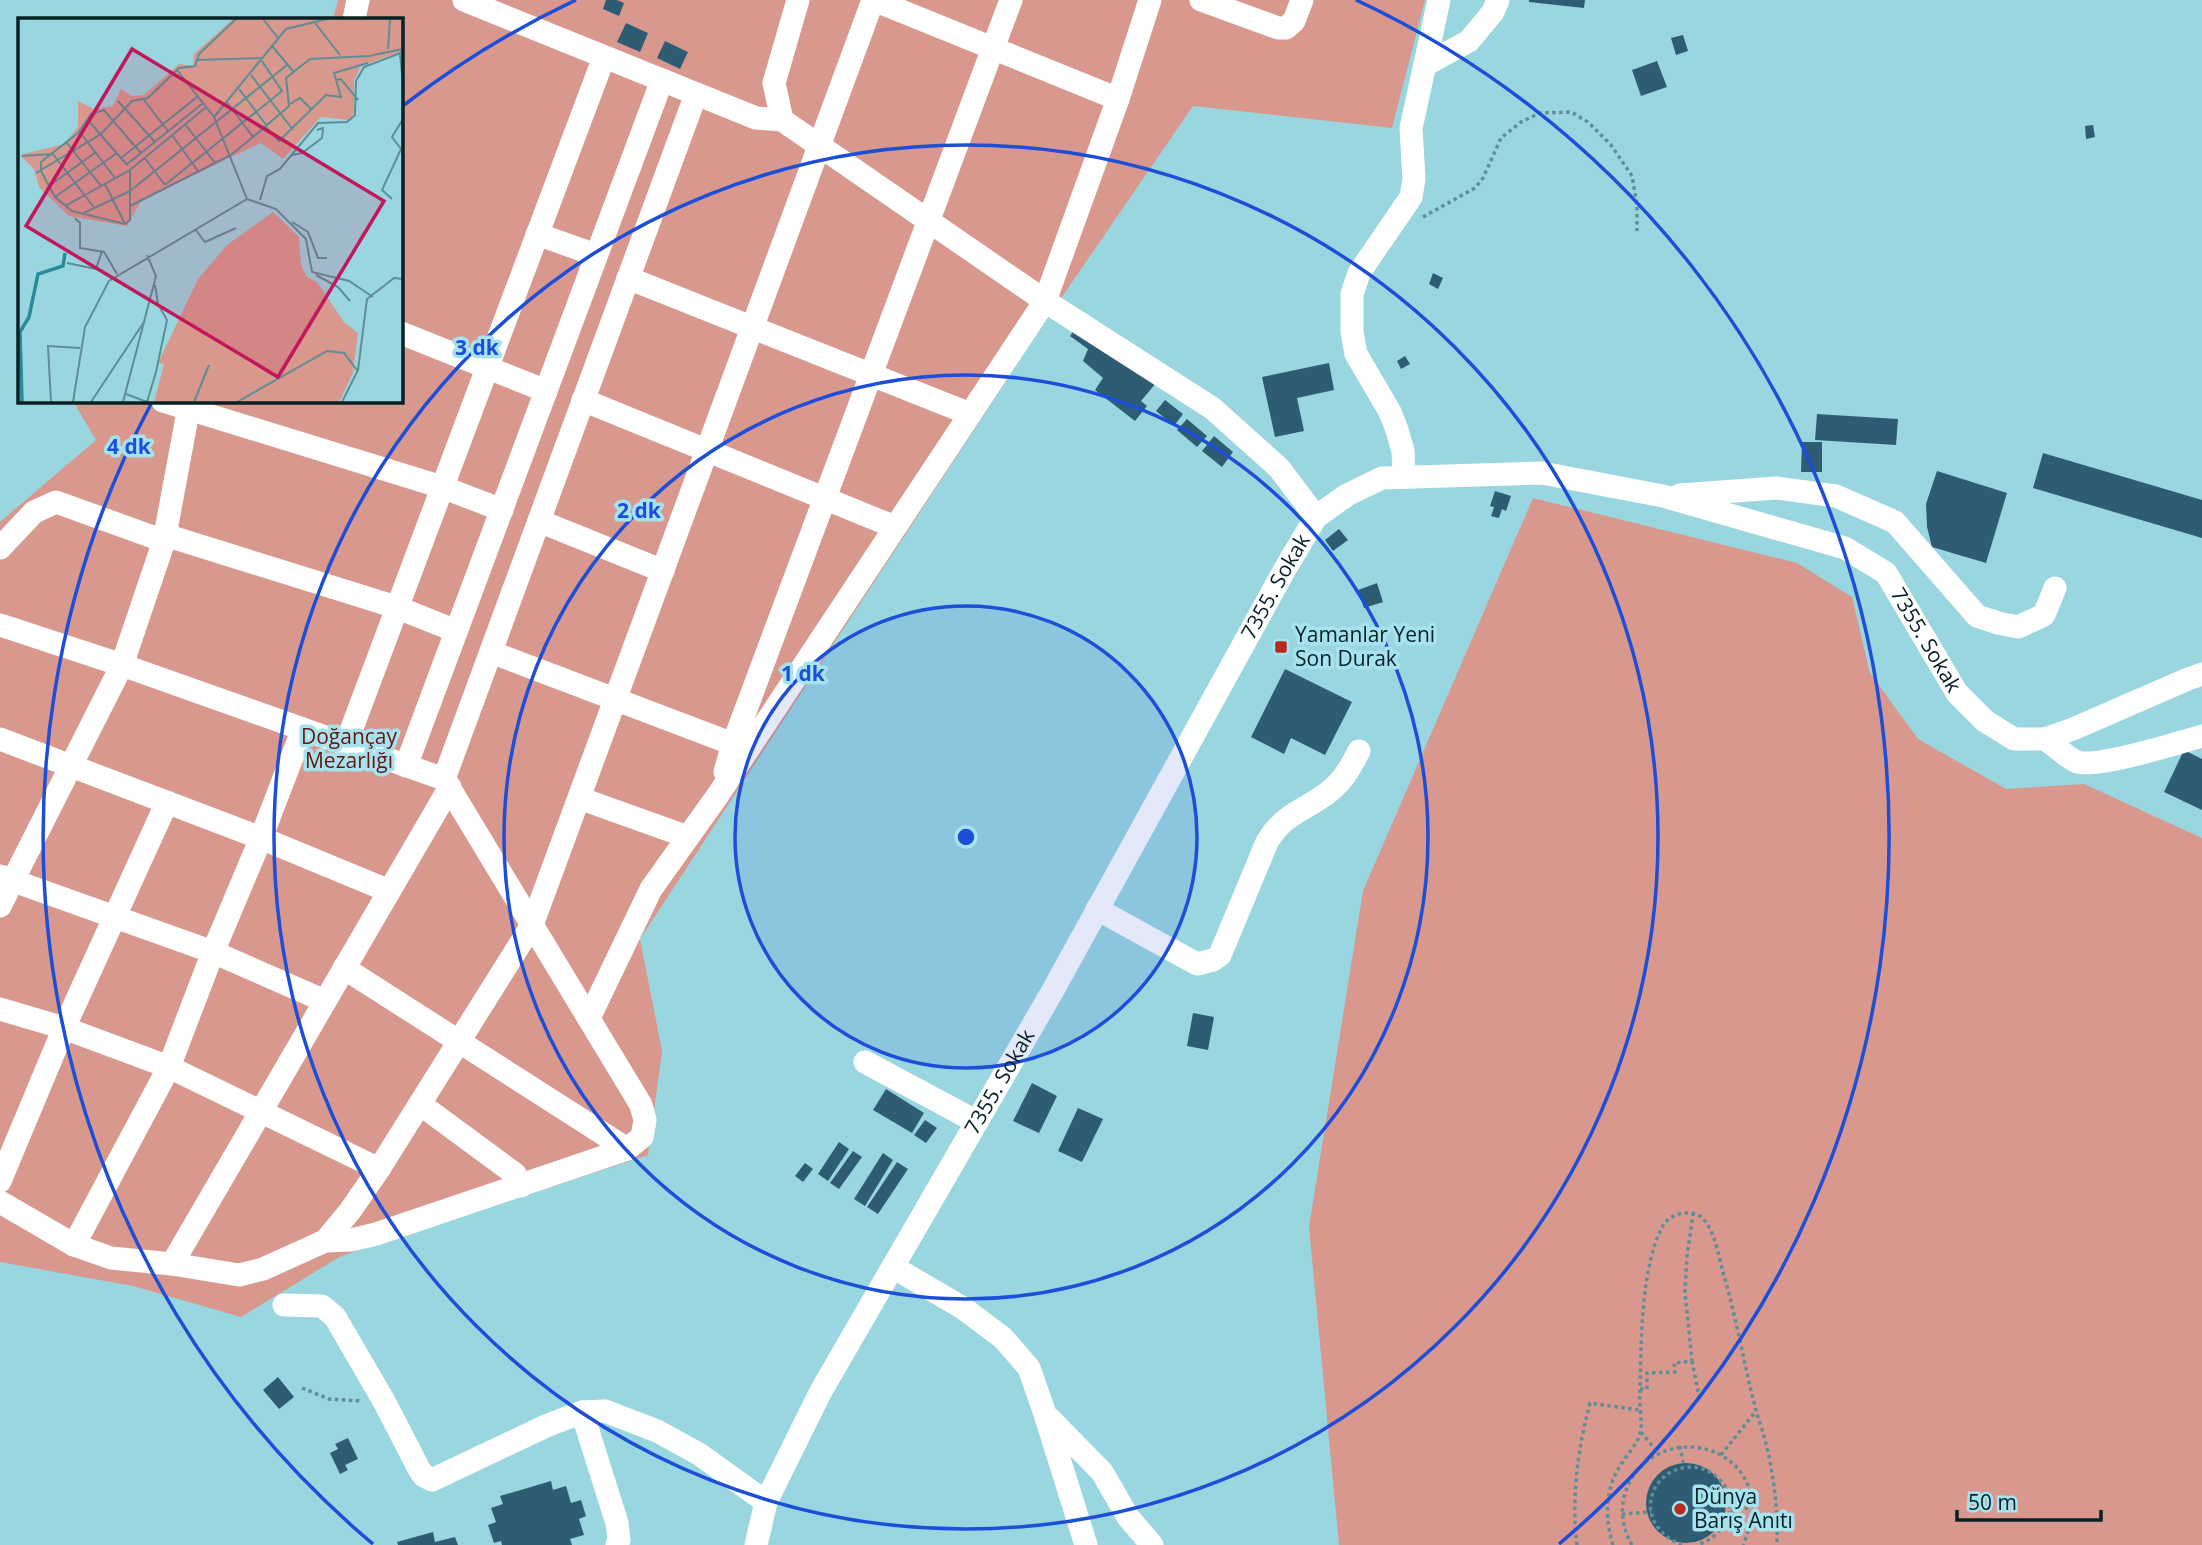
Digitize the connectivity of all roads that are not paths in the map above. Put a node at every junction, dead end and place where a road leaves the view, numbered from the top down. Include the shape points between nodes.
1 (358, 0) edge
2 (464, 0) edge
3 (798, 0) edge
4 (874, 0) edge
5 (1011, 0) edge
6 (1150, 0) edge
7 (1201, 0) edge
8 (1302, 0) edge
9 (1439, 0) edge
10 (1498, 0) edge
11 (354, 18) edge
12 (993, 48) junction
13 (604, 57) junction
14 (1425, 65) junction
15 (662, 80) junction
16 (696, 94) junction
17 (1118, 99) junction
18 (782, 120) junction
19 (820, 146) junction
20 (930, 221) junction
21 (537, 234) junction
22 (597, 255) junction
23 (628, 278) junction
24 (1045, 301) junction
25 (752, 327) junction
26 (402, 333) edge
27 (488, 367) junction
28 (872, 375) junction
29 (546, 391) junction
30 (583, 400) junction
31 (172, 402) edge
32 (190, 404) edge
33 (970, 414) junction
34 (707, 450) junction
35 (1404, 477) junction
36 (442, 487) junction
37 (1663, 496) junction
38 (825, 499) junction
39 (502, 509) junction
40 (1316, 517) junction
41 (539, 521) junction
42 (895, 527) junction
43 (165, 538) junction
44 (0, 548) edge
45 (663, 571) junction
46 (2055, 589) dead end
47 (396, 607) junction
48 (0, 625) edge
49 (456, 631) junction
50 (491, 652) junction
51 (122, 665) junction
52 (2202, 674) edge
53 (615, 699) junction
54 (303, 729) junction
55 (2202, 736) edge
56 (0, 739) edge
57 (2045, 739) junction
58 (346, 744) junction
59 (733, 744) junction
60 (1359, 751) dead end
61 (71, 766) junction
62 (406, 766) junction
63 (447, 783) junction
64 (718, 795) junction
65 (579, 798) junction
66 (167, 803) junction
67 (688, 837) junction
68 (261, 838) junction
69 (6, 878) edge
70 (389, 891) junction
71 (0, 906) edge
72 (1097, 909) junction
73 (115, 916) junction
74 (532, 925) junction
75 (213, 952) junction
76 (344, 968) junction
77 (326, 1001) junction
78 (0, 1009) edge
79 (589, 1018) junction
80 (64, 1028) junction
81 (459, 1042) junction
82 (865, 1062) dead end
83 (169, 1068) junction
84 (420, 1104) junction
85 (260, 1113) junction
86 (976, 1122) junction
87 (628, 1149) junction
88 (379, 1169) junction
89 (0, 1181) edge
90 (521, 1186) junction
91 (0, 1202) edge
92 (325, 1241) junction
93 (74, 1245) junction
94 (172, 1264) junction
95 (893, 1266) junction
96 (284, 1305) dead end
97 (582, 1412) junction
98 (1045, 1414) junction
99 (766, 1502) junction
100 (617, 1545) edge
101 (755, 1545) edge
102 (1086, 1545) edge
103 (1152, 1545) edge

1 - 11 street
2 - 13 street
3 - 18 street via 774,83
4 - 12 street
4 - 19 street
5 - 12 street
6 - 17 street
7 - 8 street via 1278,28 1294,21
9 - 14 street
10 - 14 street via 1469,41
12 - 17 street
12 - 20 street
13 - 15 street
13 - 21 street
14 - 35 street via 1411,128 1411,197 1359,273 1352,294 1356,354 1390,412 1403,451
15 - 16 street
15 - 22 street
16 - 18 street via 757,118
16 - 23 street
17 - 24 street
18 - 19 street
19 - 20 street
19 - 25 street
20 - 24 street
20 - 28 street
21 - 22 street
21 - 27 street
22 - 29 street
23 - 25 street
23 - 30 street
24 - 33 street
24 - 40 street via 1212,408 1279,468
25 - 28 street
25 - 34 street
26 - 27 street
27 - 29 street
27 - 36 street
28 - 33 street
28 - 38 street
29 - 39 street
30 - 34 street
30 - 41 street
31 - 32 street
32 - 36 street
32 - 43 street
33 - 42 street
34 - 38 street
34 - 45 street
35 - 37 street, 7355. Sokak via 1542,473
35 - 40 street, 7355. Sokak via 1382,478
36 - 39 street
36 - 47 street
37 - 46 street via 1776,488 1836,496 1895,522 1977,615 1998,623 2018,627 2044,615
37 - 57 street, 7355. Sokak via 1845,548 1886,573 1957,693 1985,721 2014,739
38 - 42 street
38 - 59 street
39 - 49 street
40 - 72 street, 7355. Sokak
41 - 45 street
41 - 50 street
42 - 64 street
43 - 44 street via 56,502 34,512
43 - 47 street
43 - 51 street
45 - 53 street
47 - 49 street
47 - 58 street
48 - 51 street
49 - 62 street
50 - 53 street
50 - 63 street
51 - 54 street
51 - 61 street
52 - 57 street, 7355. Sokak
53 - 59 street
53 - 65 street
54 - 58 street
54 - 68 street
55 - 57 street via 2103,761 2077,762
56 - 61 street
58 - 62 street
59 - 64 street
60 - 72 street via 1346,776 1331,791 1275,828 1220,955 1213,960 1197,964
61 - 66 street
61 - 69 street
62 - 63 street
63 - 70 street
63 - 74 street
64 - 67 street
65 - 67 street
65 - 74 street
66 - 68 street
66 - 73 street
67 - 79 street via 651,889
68 - 70 street
68 - 75 street
69 - 71 street
69 - 73 street
70 - 76 street
72 - 86 street, 7355. Sokak
73 - 75 street
73 - 80 street
74 - 79 street
74 - 81 street
75 - 77 street
75 - 83 street
76 - 77 street
76 - 81 street
77 - 85 street
78 - 80 street
79 - 87 street via 641,1105 645,1120 642,1137
80 - 83 street
80 - 89 street
81 - 84 street
81 - 87 street
82 - 86 street
83 - 85 street
83 - 93 street
84 - 88 street
84 - 90 street via 514,1174
85 - 88 street
85 - 94 street
86 - 95 street, 7355. Sokak
87 - 90 street
88 - 92 street
90 - 92 street via 376,1234
91 - 93 street
92 - 94 street via 239,1275
93 - 94 street via 111,1258
95 - 98 street via 1003,1338 1029,1368
95 - 99 street, 7355. Sokak via 821,1391
96 - 97 street via 322,1306 335,1317 419,1469 432,1480
97 - 99 street via 605,1411 657,1431 699,1454
97 - 100 street via 617,1523
98 - 102 street
98 - 103 street via 1102,1472 1128,1517
99 - 101 street, 7355. Sokak

